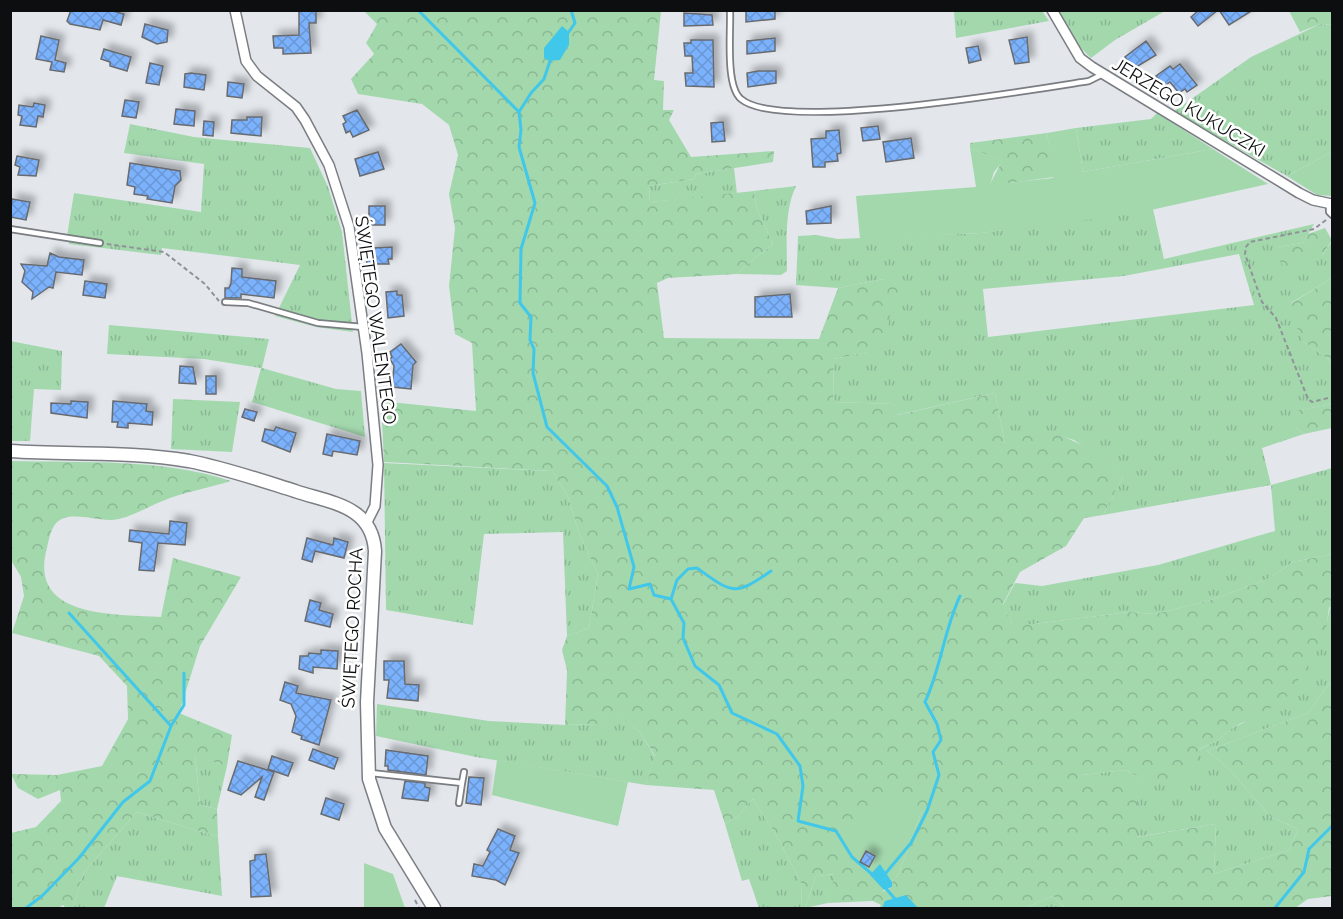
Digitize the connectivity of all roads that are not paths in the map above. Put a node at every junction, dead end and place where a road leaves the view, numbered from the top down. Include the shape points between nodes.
1 (236, 10) edge
2 (730, 10) edge
3 (1052, 10) edge
4 (1103, 74) junction
5 (1331, 209) edge
6 (10, 229) edge
7 (100, 243) road end
8 (225, 302) road end
9 (363, 327) junction
10 (10, 452) edge
11 (367, 522) junction
12 (368, 772) junction
13 (464, 772) dead end
14 (462, 783) junction
15 (459, 803) dead end
16 (434, 909) edge

1 - 9 street, ŚWIĘTEGO WALENTEGO via 246,61 257,76 296,108 330,165 349,227
2 - 4 lane via 731,83 740,99 760,108 795,113 966,100 1089,81
3 - 4 street, JERZEGO KUKUCZKI via 1080,58
4 - 5 street, JERZEGO KUKUCZKI
6 - 7 lane
8 - 9 lane via 248,303 318,323
9 - 11 street, ŚWIĘTEGO WALENTEGO via 378,475 375,506
10 - 11 street, ŚWIĘTEGO ROCHA via 121,454 189,461 346,508
11 - 12 street, ŚWIĘTEGO ROCHA via 373,532 375,550 367,702
12 - 14 lane
12 - 16 street, ŚWIĘTEGO ROCHA via 385,828
13 - 14 lane
14 - 15 lane

